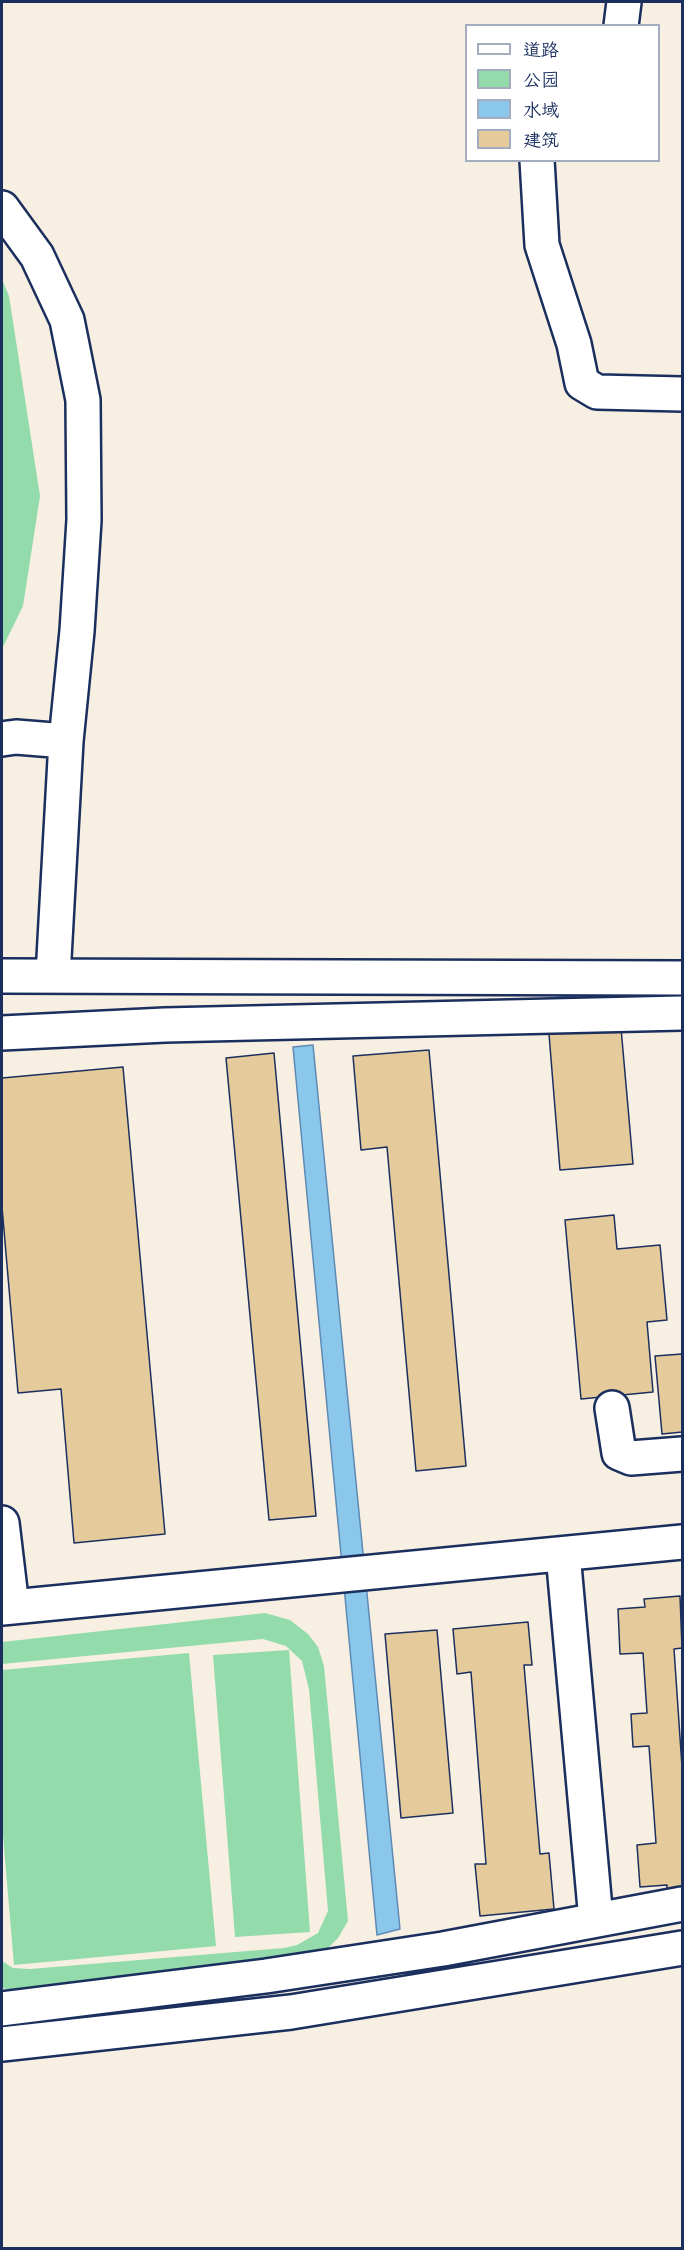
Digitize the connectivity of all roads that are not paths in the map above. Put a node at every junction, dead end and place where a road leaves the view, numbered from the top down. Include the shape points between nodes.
1 (624, 2) edge
2 (621, 24) edge
3 (537, 162) edge
4 (2, 208) edge
5 (682, 394) edge
6 (2, 739) edge
7 (66, 741) junction
8 (2, 976) edge
9 (53, 976) junction
10 (682, 978) edge
11 (682, 1013) edge
12 (2, 1033) edge
13 (612, 1408) dead end
14 (682, 1454) edge
15 (2, 1523) edge
16 (682, 1542) edge
17 (563, 1554) junction
18 (7, 1607) edge
19 (682, 1904) edge
20 (596, 1920) junction
21 (682, 1948) edge
22 (2, 2009) edge
23 (2, 2044) edge

1 - 2 street
3 - 5 street via 542,245 574,344 582,383 597,392
4 - 7 street via 37,256 68,320 83,400 84,520
6 - 7 street
7 - 9 street
8 - 9 street
9 - 10 street
11 - 12 street via 165,1025
13 - 14 street via 619,1453 631,1458
15 - 18 street
16 - 17 street
17 - 18 street
17 - 20 street
19 - 20 street
20 - 22 street via 266,1976
21 - 23 street via 291,2012

